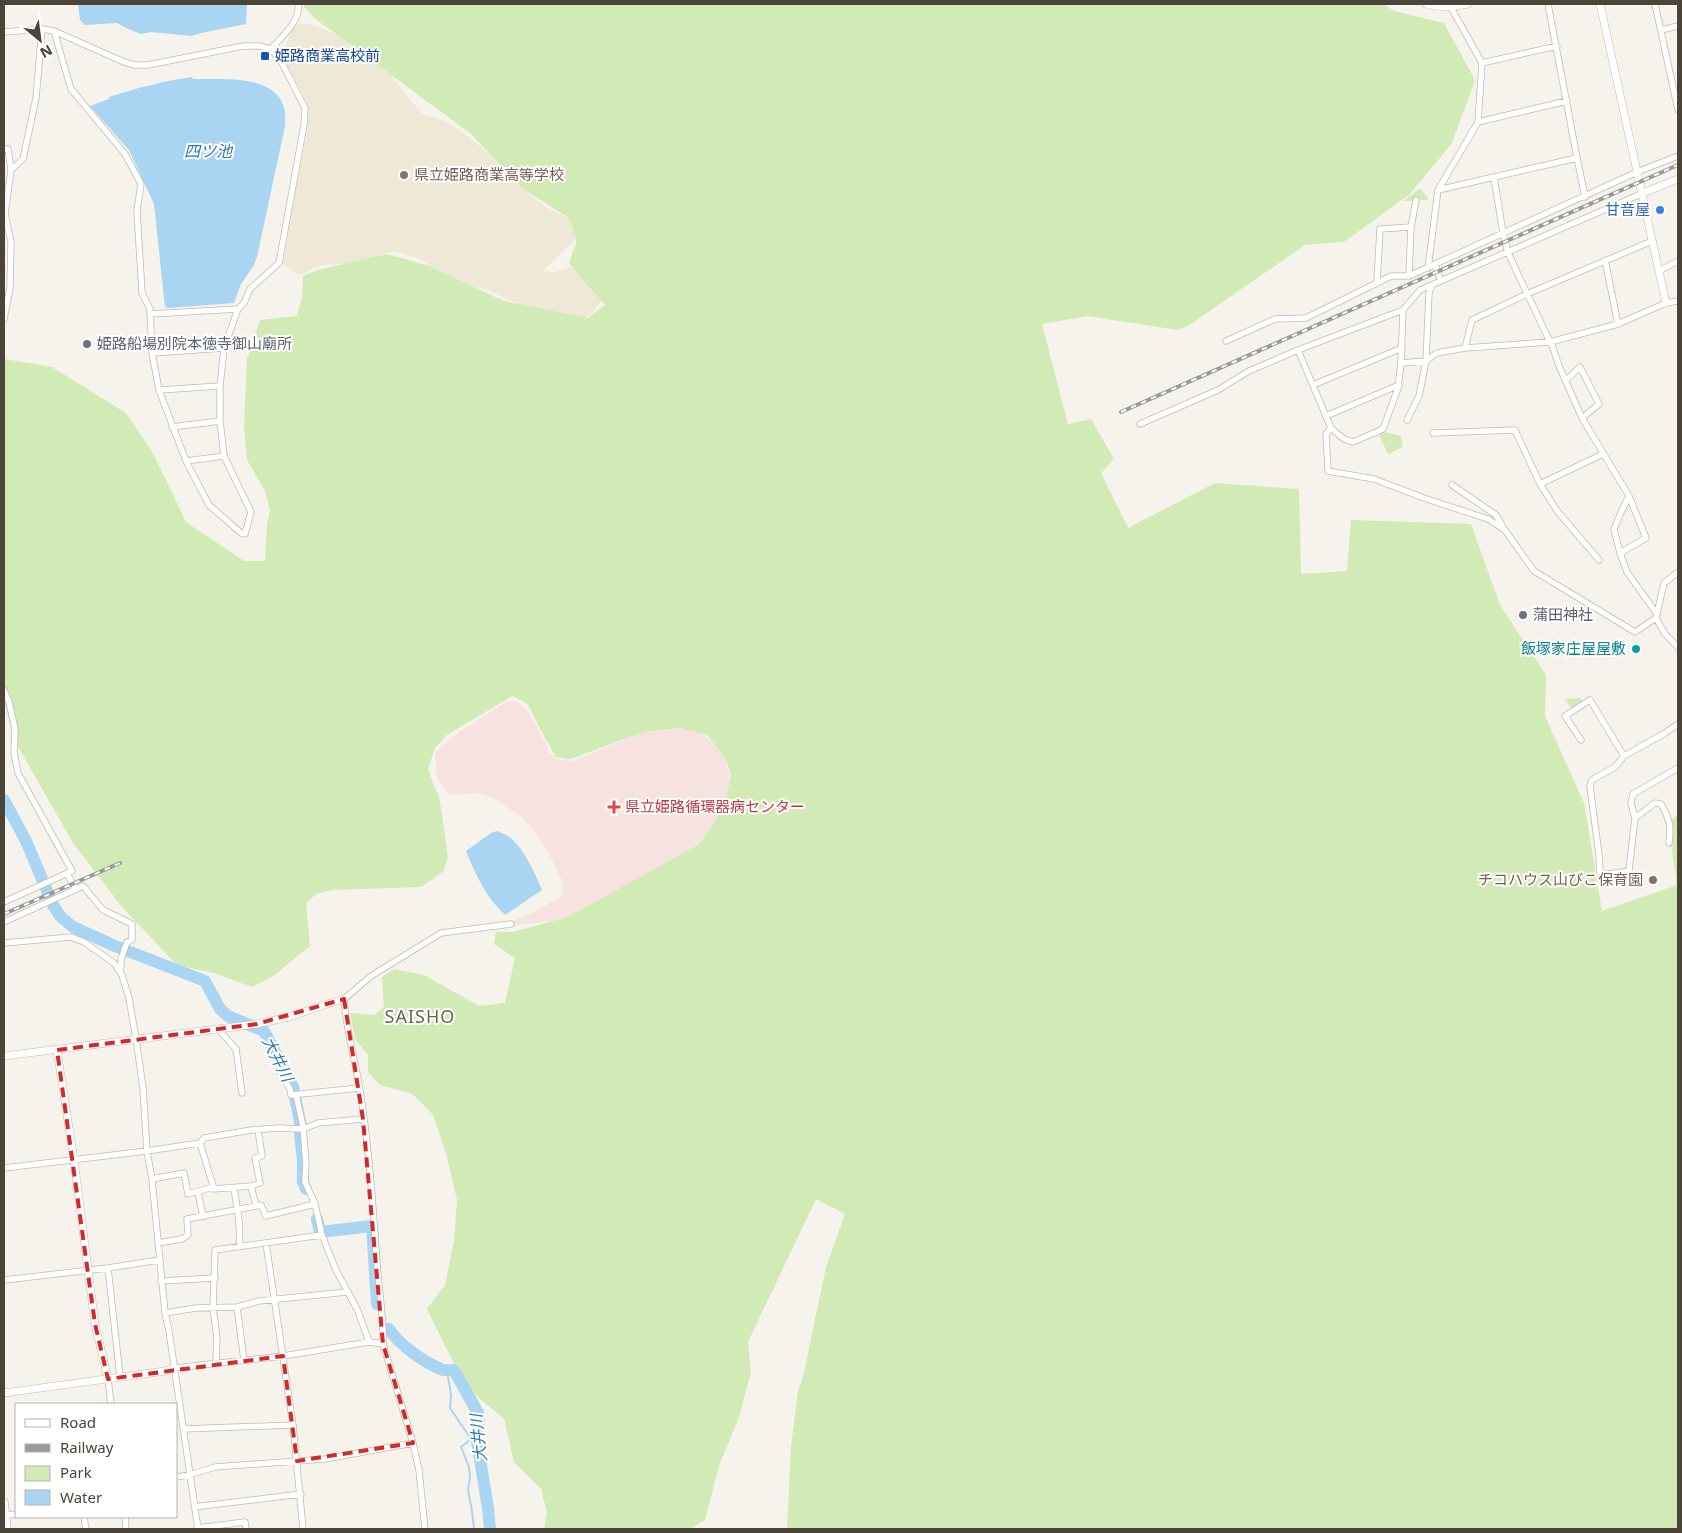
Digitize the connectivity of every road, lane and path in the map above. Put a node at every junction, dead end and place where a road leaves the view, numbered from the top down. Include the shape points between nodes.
1 (298, 4) edge
2 (1426, 4) edge
3 (1468, 4) edge
4 (1548, 4) edge
5 (1600, 4) edge
6 (1655, 4) edge
7 (1451, 5) edge
8 (1678, 26) edge
9 (42, 29) junction
10 (1661, 30) junction
11 (54, 31) junction
12 (4, 32) edge
13 (1557, 46) junction
14 (272, 49) junction
15 (1482, 63) junction
16 (1676, 85) edge
17 (1567, 102) junction
18 (1678, 110) edge
19 (1478, 122) junction
20 (4, 150) edge
21 (1678, 156) edge
22 (1577, 158) junction
23 (11, 170) junction
24 (1637, 172) junction
25 (1494, 177) junction
26 (1678, 179) edge
27 (1438, 190) junction
28 (1643, 193) junction
29 (1585, 197) junction
30 (1416, 200) dead end
31 (1411, 227) junction
32 (1503, 233) junction
33 (1652, 240) junction
34 (4, 242) edge
35 (11, 242) junction
36 (1508, 253) junction
37 (1604, 260) junction
38 (1678, 261) edge
39 (1435, 265) junction
40 (1428, 268) junction
41 (1659, 272) junction
42 (1409, 276) junction
43 (1442, 281) junction
44 (1377, 283) junction
45 (1432, 285) junction
46 (1527, 294) junction
47 (1678, 301) edge
48 (1666, 303) junction
49 (238, 309) junction
50 (1403, 310) junction
51 (150, 314) junction
52 (4, 319) edge
53 (1618, 324) junction
54 (1226, 341) dead end
55 (1550, 342) junction
56 (224, 348) junction
57 (1402, 348) junction
58 (1464, 348) junction
59 (1298, 350) junction
60 (152, 353) junction
61 (1426, 361) junction
62 (1402, 362) junction
63 (1566, 380) junction
64 (1313, 385) junction
65 (1398, 385) junction
66 (220, 386) junction
67 (159, 390) junction
68 (1326, 416) junction
69 (1582, 418) junction
70 (1407, 420) dead end
71 (220, 421) junction
72 (1140, 424) dead end
73 (172, 427) junction
74 (1332, 428) junction
75 (1433, 433) dead end
76 (1603, 454) junction
77 (224, 456) junction
78 (186, 460) junction
79 (1540, 484) junction
80 (1452, 485) dead end
81 (1629, 496) junction
82 (1505, 530) junction
83 (1620, 553) junction
84 (1599, 560) dead end
85 (1678, 572) edge
86 (1656, 616) junction
87 (1678, 646) edge
88 (4, 690) edge
89 (1678, 724) edge
90 (1581, 740) dead end
91 (1624, 756) junction
92 (1678, 768) edge
93 (1635, 818) junction
94 (1669, 843) dead end
95 (67, 874) junction
96 (76, 889) junction
97 (4, 902) edge
98 (4, 922) edge
99 (511, 924) dead end
100 (4, 942) edge
101 (118, 970) junction
102 (344, 999) junction
103 (218, 1029) junction
104 (136, 1039) junction
105 (58, 1050) junction
106 (4, 1056) edge
107 (278, 1069) dead end
108 (360, 1088) junction
109 (242, 1094) dead end
110 (296, 1094) junction
111 (363, 1119) junction
112 (303, 1129) junction
113 (258, 1130) junction
114 (200, 1142) junction
115 (147, 1151) junction
116 (74, 1160) junction
117 (4, 1168) edge
118 (152, 1179) junction
119 (251, 1186) junction
120 (213, 1187) junction
121 (234, 1188) junction
122 (198, 1192) junction
123 (314, 1204) junction
124 (256, 1206) junction
125 (238, 1210) junction
126 (203, 1217) junction
127 (322, 1235) junction
128 (158, 1243) junction
129 (266, 1243) junction
130 (240, 1246) junction
131 (159, 1260) junction
132 (108, 1268) junction
133 (88, 1271) junction
134 (215, 1278) junction
135 (4, 1280) edge
136 (161, 1281) junction
137 (348, 1292) junction
138 (275, 1300) junction
139 (237, 1307) junction
140 (213, 1308) junction
141 (165, 1314) junction
142 (369, 1342) junction
143 (383, 1344) junction
144 (283, 1356) junction
145 (244, 1360) junction
146 (216, 1363) junction
147 (174, 1368) junction
148 (120, 1377) junction
149 (108, 1378) junction
150 (4, 1393) edge
151 (111, 1403) edge
152 (293, 1424) junction
153 (183, 1429) junction
154 (413, 1443) junction
155 (297, 1461) junction
156 (189, 1475) junction
157 (178, 1477) edge
158 (300, 1494) junction
159 (5, 1502) dead end
160 (194, 1507) junction
161 (15, 1514) edge
162 (7, 1515) junction
163 (198, 1528) edge
164 (8, 1529) edge
165 (82, 1529) edge
166 (86, 1529) edge
167 (246, 1529) edge
168 (304, 1529) edge
169 (424, 1529) edge

1 - 14 street via 296,19
2 - 7 street via 1437,7
3 - 7 street
4 - 13 street
5 - 24 street
6 - 10 street
7 - 15 street
8 - 10 street
9 - 11 street
9 - 12 street
9 - 23 street via 36,98 23,159
10 - 16 street
11 - 14 street via 135,65 244,46
11 - 51 street via 71,89 125,154 141,184 137,211 142,293
13 - 15 street
13 - 17 street
14 - 49 street via 305,108 304,125 279,263 250,289
15 - 19 street
16 - 18 street
17 - 19 street
17 - 22 street
19 - 27 street
20 - 23 street via 8,150
21 - 24 street
22 - 25 street
22 - 29 street
23 - 35 street via 5,214
24 - 28 street
24 - 29 street
25 - 27 street
25 - 32 street
26 - 28 street
27 - 40 street
28 - 33 street
28 - 36 street
29 - 32 street
30 - 31 street
31 - 42 street
31 - 44 street via 1380,229
32 - 36 street
32 - 39 street
33 - 37 street
33 - 41 street
34 - 35 street
35 - 52 street via 10,288
36 - 43 street
36 - 46 street
37 - 46 street
37 - 53 street
38 - 41 street
39 - 40 street
39 - 43 street
40 - 42 street
41 - 48 street
42 - 44 street via 1391,276
43 - 45 street
44 - 54 street via 1306,318 1275,319
45 - 50 street via 1420,290
45 - 61 street
46 - 55 street
46 - 58 street via 1472,320
47 - 48 street
48 - 53 street
49 - 51 street
49 - 56 street
50 - 57 street
50 - 59 street
51 - 60 street
53 - 55 street
55 - 58 street
55 - 63 street
56 - 60 street
56 - 66 street
57 - 62 street
57 - 64 street
58 - 61 street via 1437,353
59 - 64 street
59 - 72 street
60 - 67 street
61 - 62 street
61 - 70 street via 1419,396
62 - 65 street
63 - 69 street
63 - 69 street via 1580,367 1599,404
64 - 68 street
65 - 68 street
65 - 74 street via 1383,429 1353,442
66 - 67 street
66 - 71 street
67 - 73 street
68 - 74 street
69 - 76 street
71 - 73 street
71 - 77 street
73 - 78 street
74 - 82 street via 1326,434 1328,472 1374,480 1488,519
75 - 79 street via 1515,430
76 - 79 street
76 - 81 street
77 - 78 street
77 - 78 street via 251,512 245,534 209,505
79 - 84 street via 1558,512
80 - 82 street via 1496,515
81 - 83 street via 1614,529
81 - 83 street via 1646,538
82 - 86 street via 1534,571 1635,632
83 - 86 street via 1627,572
85 - 86 street via 1664,583
86 - 87 street via 1665,634
88 - 95 street via 15,729 14,752 18,773 72,871
89 - 91 street
90 - 91 street via 1565,716 1590,700
91 - 93 street via 1615,767 1592,780 1590,786 1600,875 1629,870
92 - 93 street via 1633,794 1631,803
93 - 94 street via 1655,804 1661,804 1671,828
95 - 96 street
95 - 97 street
96 - 98 street
96 - 101 street via 83,886 103,910 132,924 132,940 127,942
99 - 102 street via 442,933 371,976
100 - 101 street via 71,937 114,963
101 - 104 street via 129,998
102 - 103 street via 289,1017
102 - 108 street via 345,1021
103 - 104 street
103 - 109 street via 236,1049
104 - 105 street
104 - 115 street
105 - 106 street
105 - 116 street
107 - 110 street via 291,1095
108 - 110 street
108 - 111 street
110 - 112 street
111 - 112 street
111 - 143 street
112 - 113 street
112 - 123 street via 305,1182
113 - 114 street via 204,1138
113 - 119 street via 262,1156 255,1158 260,1183
114 - 115 street
114 - 120 street
115 - 116 street
115 - 118 street
116 - 117 street
116 - 133 street
118 - 122 street via 184,1173 188,1194
118 - 128 street
119 - 121 street
119 - 124 street
120 - 121 street
120 - 122 street
121 - 125 street
122 - 126 street
123 - 124 street via 266,1216 261,1206
123 - 127 street
124 - 125 street
125 - 126 street
125 - 130 street
126 - 128 street via 187,1219 188,1235 182,1239
127 - 129 street
127 - 137 street
128 - 131 street
129 - 130 street
129 - 138 street
130 - 134 street via 215,1250
131 - 132 street
131 - 136 street
132 - 133 street
132 - 148 street
133 - 135 street
133 - 149 street via 95,1324
134 - 136 street
134 - 140 street
136 - 141 street
137 - 138 street
137 - 142 street
138 - 139 street
138 - 144 street
139 - 140 street
139 - 145 street
140 - 141 street
140 - 146 street
141 - 147 street
142 - 143 street
142 - 144 street
143 - 154 street
144 - 145 street
144 - 152 street
145 - 146 street
146 - 147 street
147 - 148 street
147 - 153 street
148 - 149 street
149 - 150 street
149 - 151 street
152 - 153 street
152 - 155 street
153 - 156 street
154 - 155 street via 352,1455
154 - 169 street via 419,1470
155 - 156 street via 214,1467
155 - 158 street
156 - 157 street
156 - 160 street
158 - 160 street
158 - 168 street
159 - 162 street
160 - 163 street
161 - 162 street
162 - 164 street
163 - 167 street via 245,1522
165 - 166 street

